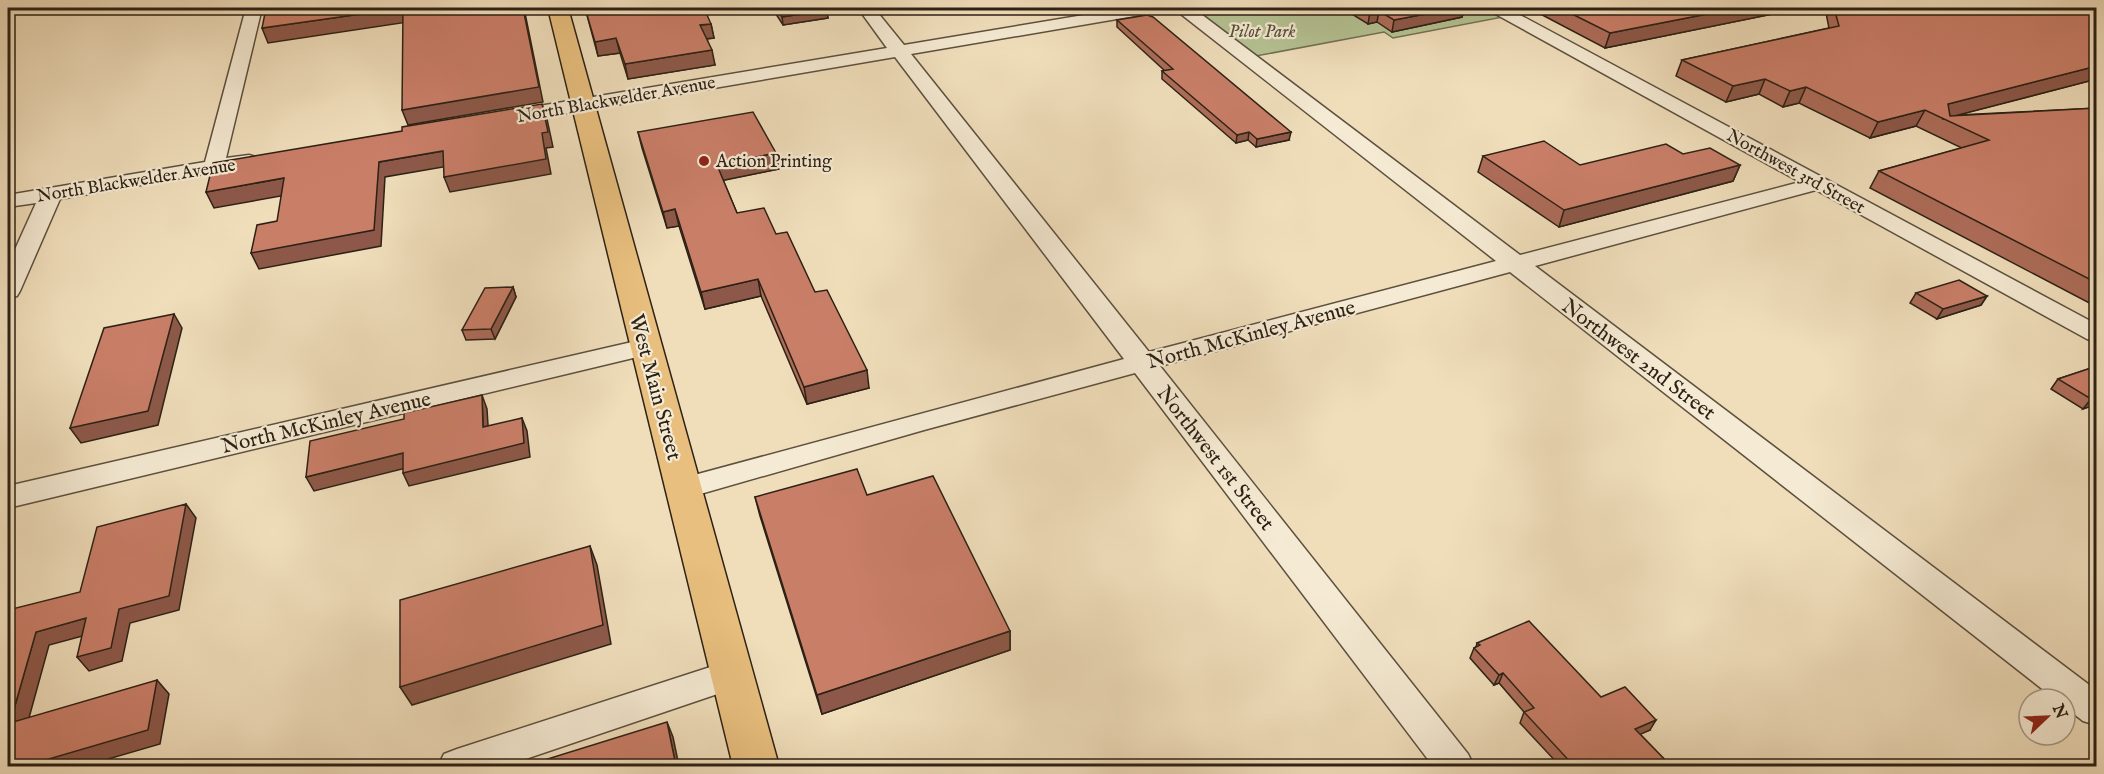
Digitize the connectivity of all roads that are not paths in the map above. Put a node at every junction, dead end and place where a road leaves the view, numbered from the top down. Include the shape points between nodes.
1 (255, 8) edge
2 (558, 8) edge
3 (866, 8) edge
4 (1152, 8) edge
5 (1183, 8) edge
6 (1496, 8) edge
7 (899, 51) junction
8 (584, 104) junction
9 (495, 120) edge
10 (271, 157) edge
11 (214, 167) junction
12 (1819, 183) junction
13 (51, 194) junction
14 (8, 201) edge
15 (1514, 263) junction
16 (8, 291) edge
17 (2097, 334) edge
18 (645, 347) junction
19 (1142, 363) junction
20 (683, 488) junction
21 (8, 497) edge
22 (732, 675) junction
23 (2097, 710) edge
24 (457, 766) edge
25 (756, 766) edge
26 (1455, 766) edge

1 - 11 street
2 - 8 main road, West Main Street
3 - 7 street, Northwest 1st Street
4 - 7 street, North Blackwelder Avenue
5 - 15 street, Northwest 2nd Street
6 - 12 street, Northwest 3rd Street
7 - 8 street, North Blackwelder Avenue
7 - 19 street, Northwest 1st Street
8 - 9 street, North Blackwelder Avenue
8 - 18 main road, West Main Street
10 - 11 street, North Blackwelder Avenue
11 - 13 street, North Blackwelder Avenue
12 - 15 street, North McKinley Avenue
12 - 17 street, Northwest 3rd Street
13 - 14 street, North Blackwelder Avenue
13 - 16 street
15 - 19 street, North McKinley Avenue
15 - 23 street, Northwest 2nd Street
18 - 20 main road, West Main Street
18 - 21 street, North McKinley Avenue
19 - 20 street, North McKinley Avenue
19 - 26 street, Northwest 1st Street
20 - 22 main road, West Main Street
22 - 24 street
22 - 25 main road, West Main Street

